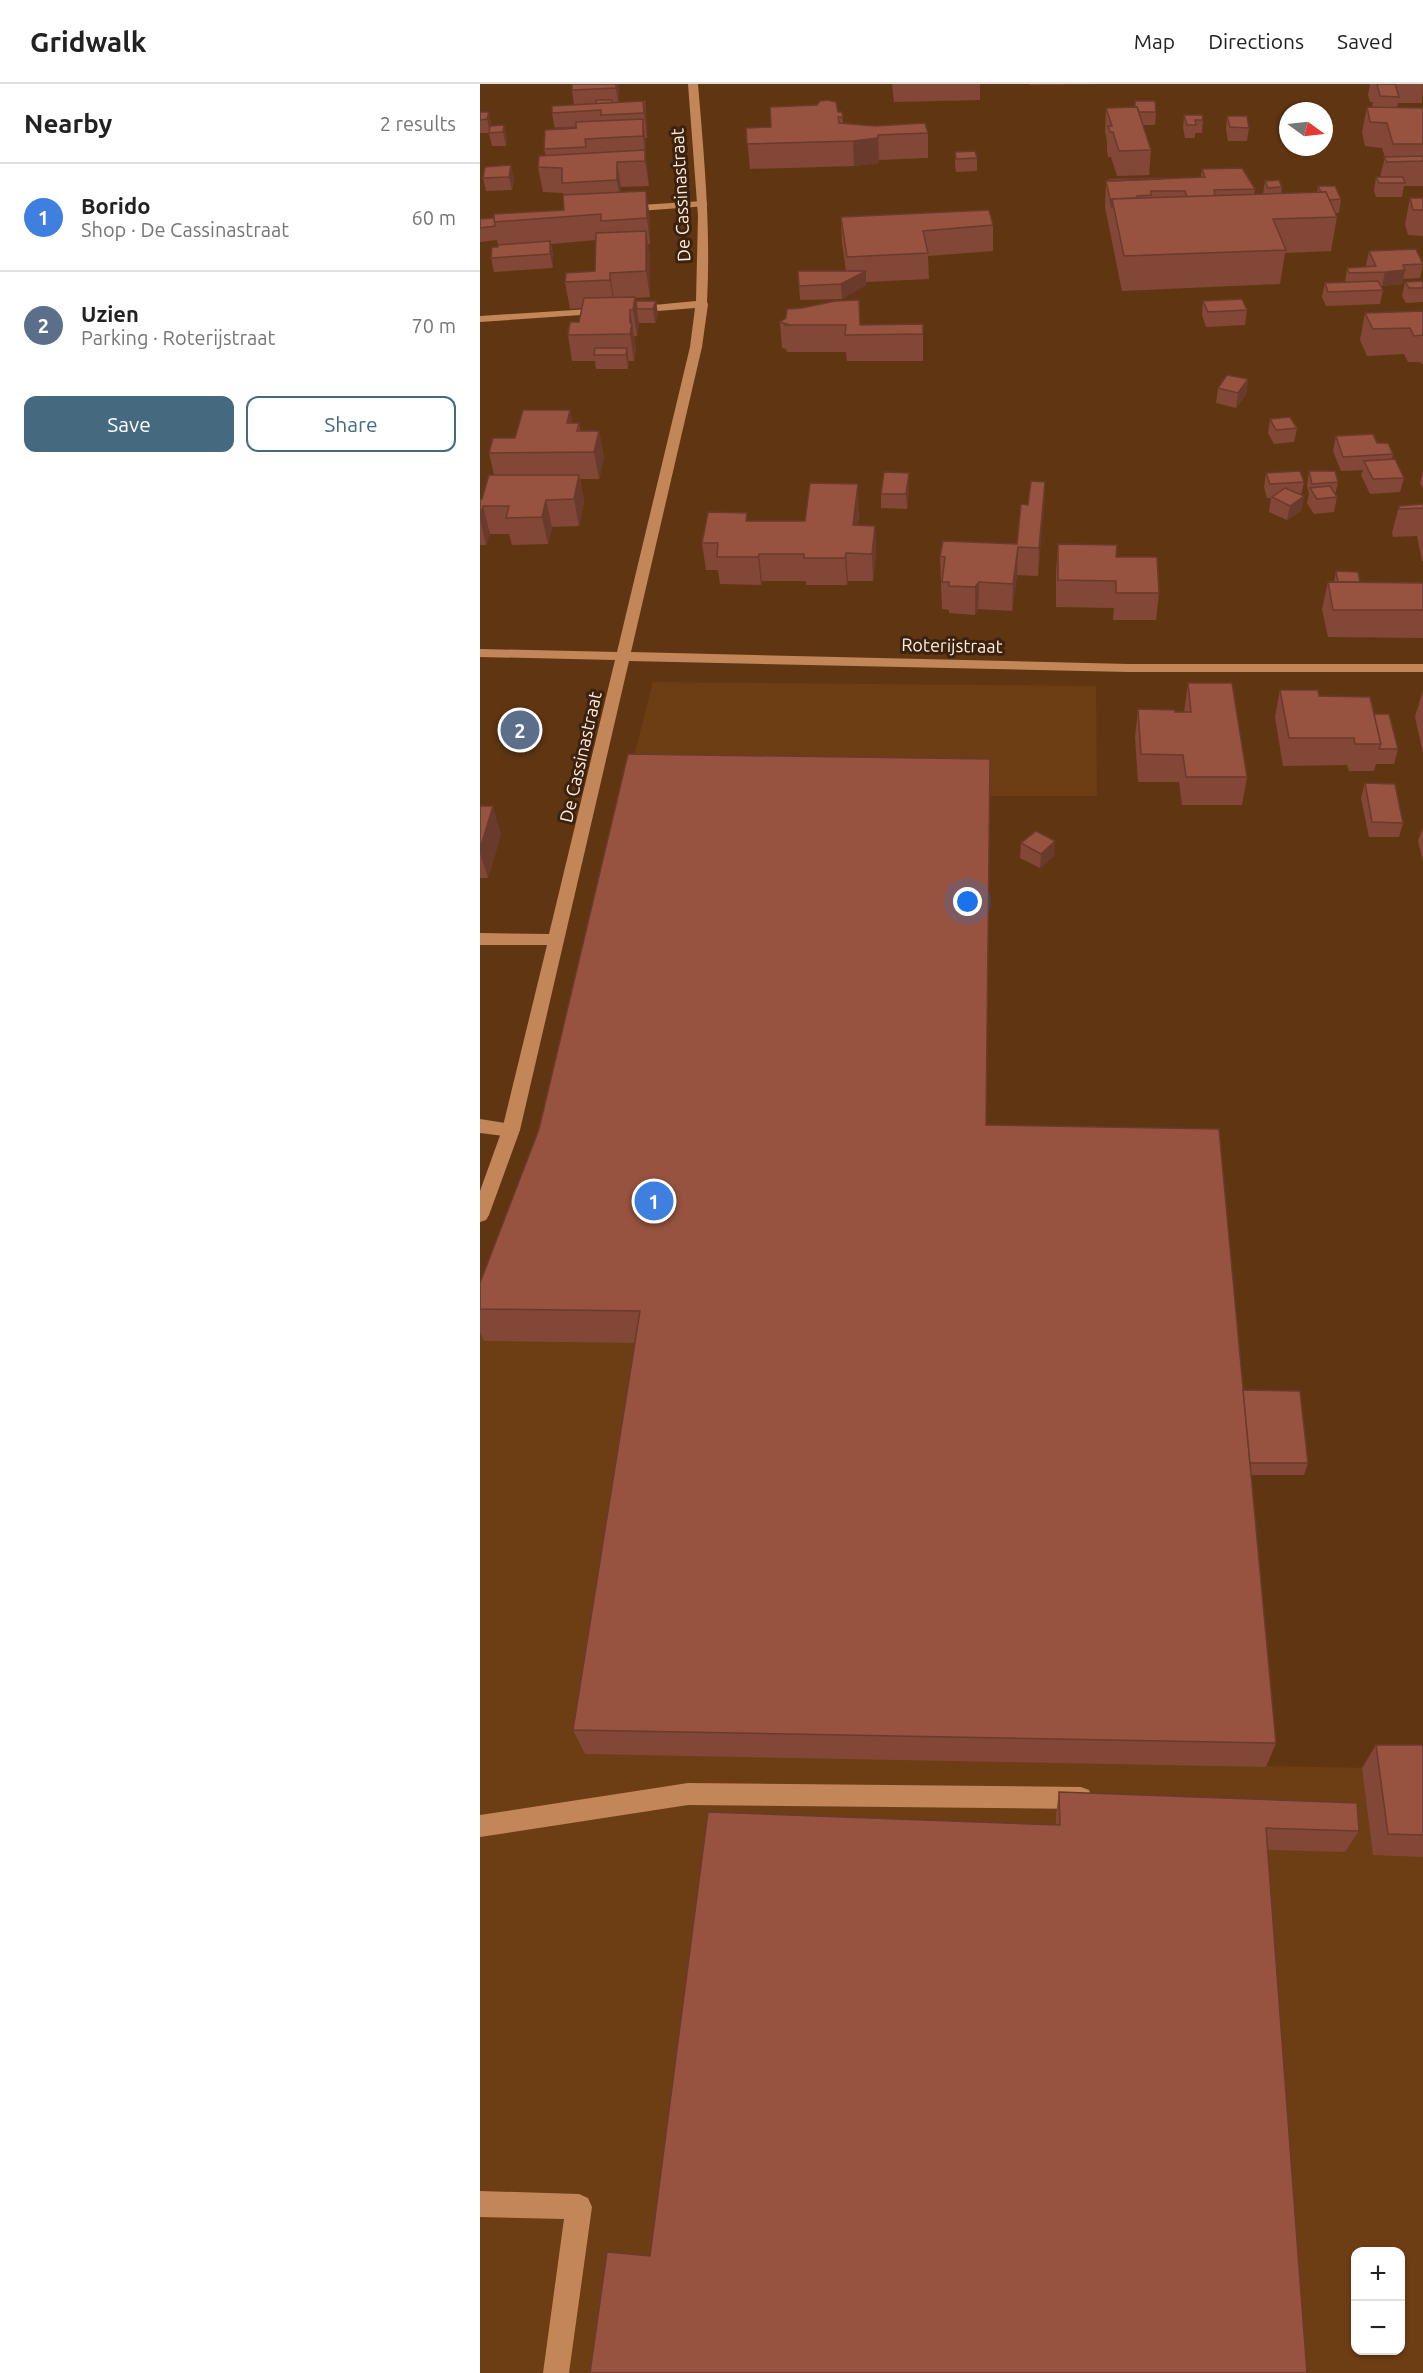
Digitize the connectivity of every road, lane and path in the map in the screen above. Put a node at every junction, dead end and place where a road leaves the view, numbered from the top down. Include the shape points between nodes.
1 (693, 84) edge
2 (703, 204) junction
3 (609, 211) edge
4 (703, 304) junction
5 (480, 319) edge
6 (480, 653) edge
7 (624, 656) junction
8 (1423, 668) edge
9 (480, 939) edge
10 (556, 940) junction
11 (480, 1126) edge
12 (511, 1130) junction
13 (480, 1215) edge
14 (1100, 1798) edge
15 (480, 1826) edge
16 (480, 2204) edge
17 (556, 2373) edge

1 - 2 street, De Cassinastraat
2 - 3 street
2 - 4 street, De Cassinastraat
4 - 5 street
4 - 7 street, De Cassinastraat
6 - 7 street, Roterijstraat
7 - 8 street, Roterijstraat via 1116,668
7 - 10 street, De Cassinastraat
9 - 10 street
10 - 12 street, De Cassinastraat
11 - 12 street
12 - 13 street, De Cassinastraat
14 - 15 street via 688,1794
16 - 17 street via 579,2207

